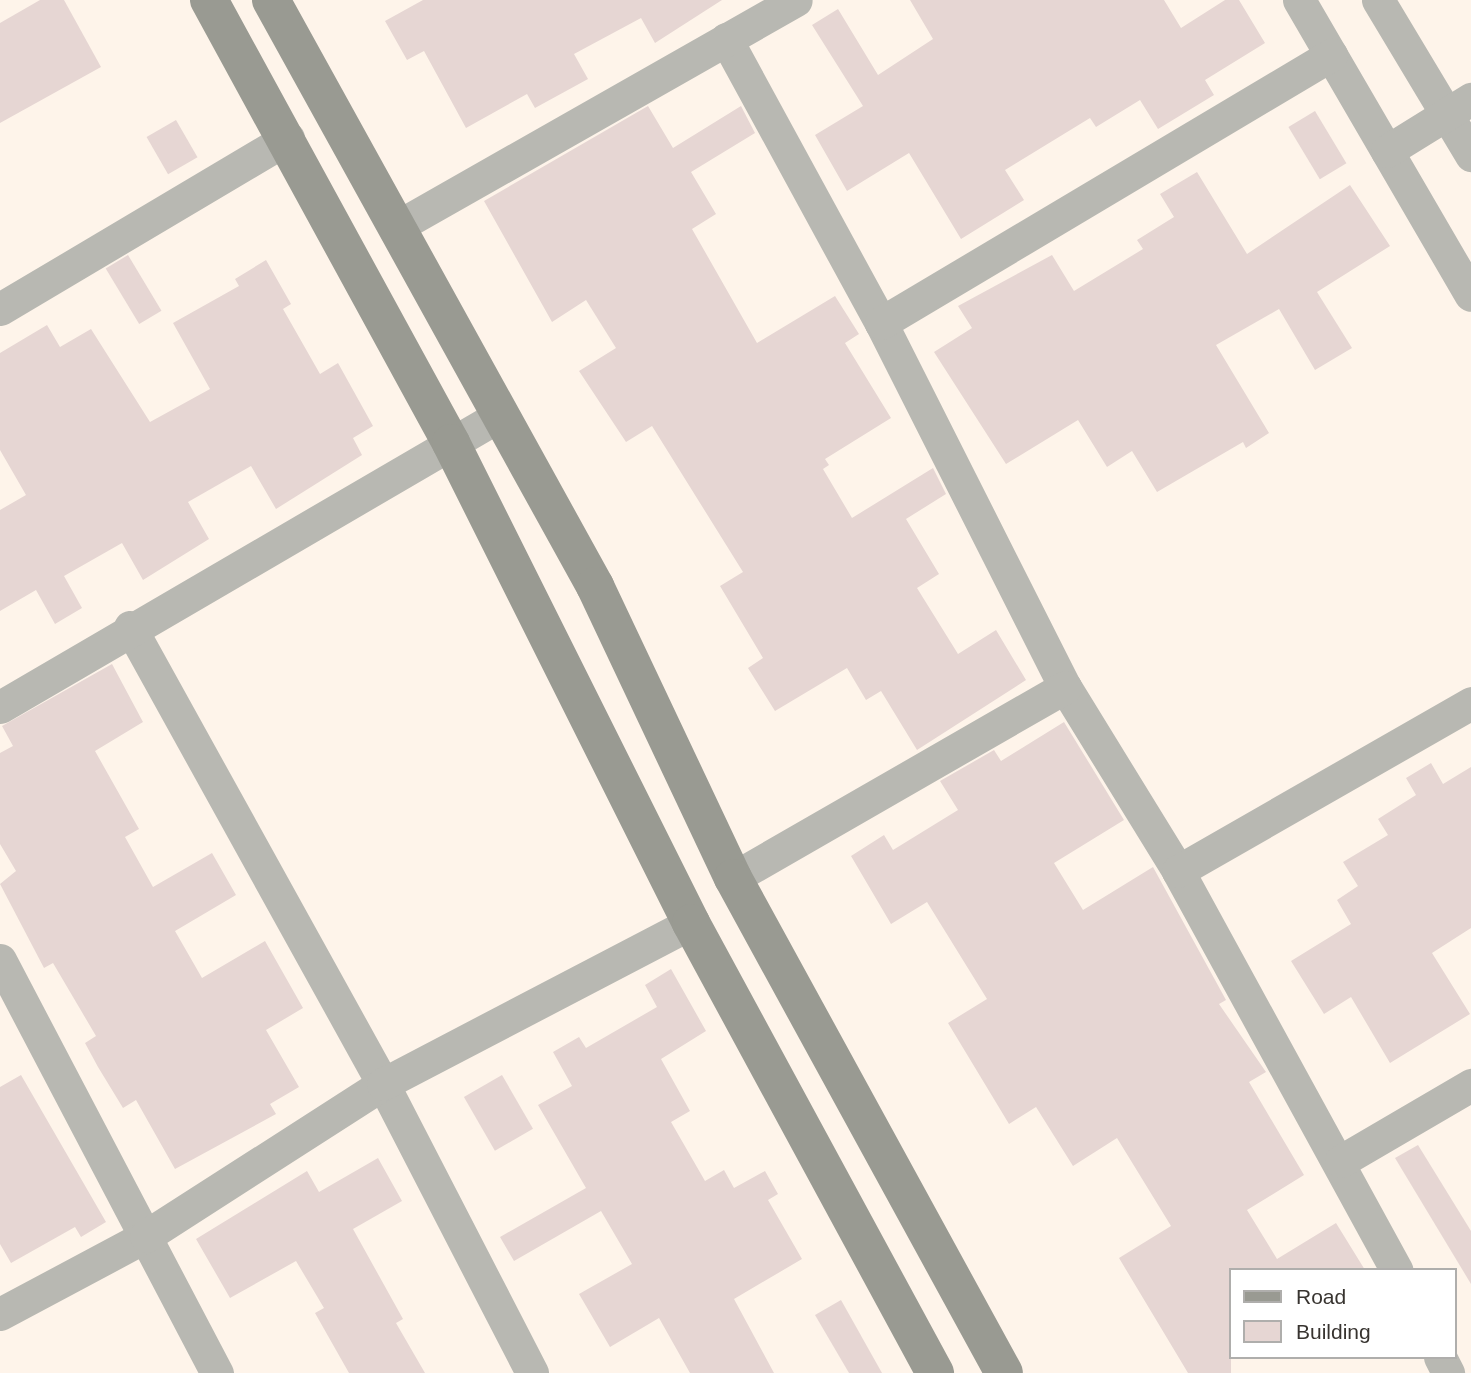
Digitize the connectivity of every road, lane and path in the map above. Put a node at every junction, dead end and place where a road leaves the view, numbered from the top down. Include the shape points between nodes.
1 (209, 0) edge
2 (271, 0) edge
3 (796, 0) edge
4 (1299, 0) edge
5 (1378, 0) edge
6 (726, 39) junction
7 (1331, 55) junction
8 (1459, 106) edge
9 (288, 138) junction
10 (1387, 151) junction
11 (1471, 155) edge
12 (400, 225) junction
13 (1471, 295) edge
14 (0, 309) edge
15 (881, 323) junction
16 (502, 414) junction
17 (451, 443) junction
18 (130, 627) junction
19 (1065, 687) junction
20 (1471, 703) edge
21 (0, 707) edge
22 (1178, 871) junction
23 (733, 878) junction
24 (691, 923) junction
25 (0, 960) edge
26 (383, 1084) junction
27 (1471, 1085) edge
28 (1340, 1161) junction
29 (146, 1236) junction
30 (1395, 1268) edge
31 (0, 1314) edge
32 (217, 1373) edge
33 (532, 1373) edge
34 (935, 1373) edge
35 (1004, 1373) edge

1 - 9 main road
2 - 12 main road
3 - 6 street
4 - 7 street
5 - 8 street
6 - 12 street
6 - 15 street
7 - 10 street
7 - 15 street
8 - 10 street
8 - 11 street
9 - 14 street
9 - 17 main road
10 - 13 street
12 - 16 main road
15 - 19 street
16 - 17 street
16 - 23 main road via 595,586
17 - 18 street
17 - 24 main road
18 - 21 street
18 - 26 street
19 - 22 street
19 - 23 street
20 - 22 street
22 - 28 street
23 - 35 main road
24 - 26 street
24 - 34 main road
25 - 29 street
26 - 29 street
26 - 33 street
27 - 28 street
28 - 30 street
29 - 31 street
29 - 32 street

